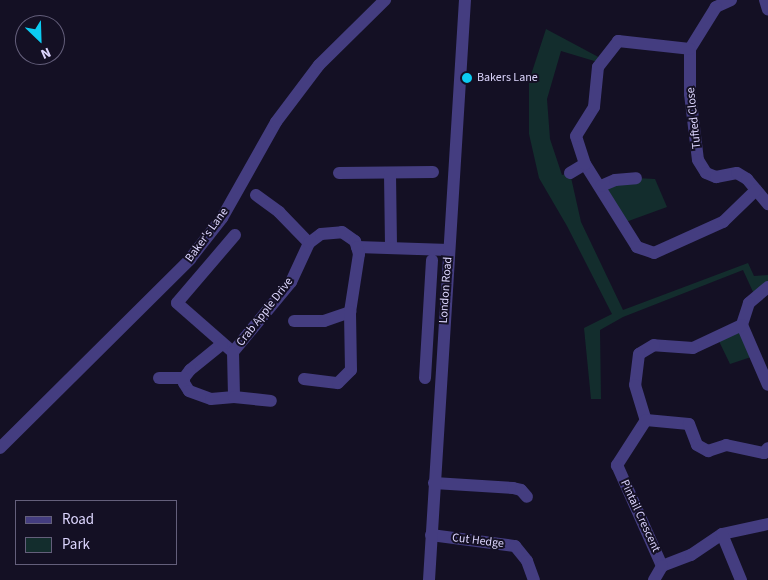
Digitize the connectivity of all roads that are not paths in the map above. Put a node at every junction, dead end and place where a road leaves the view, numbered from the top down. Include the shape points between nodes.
1 (385, 0) edge
2 (465, 0) edge
3 (731, 0) edge
4 (765, 0) edge
5 (768, 10) edge
6 (690, 49) junction
7 (585, 164) junction
8 (433, 172) dead end
9 (340, 173) dead end
10 (570, 173) dead end
11 (390, 174) junction
12 (636, 178) dead end
13 (601, 186) junction
14 (756, 190) junction
15 (256, 195) dead end
16 (768, 204) edge
17 (235, 234) dead end
18 (308, 242) junction
19 (357, 247) junction
20 (391, 248) junction
21 (448, 250) junction
22 (190, 259) junction
23 (432, 260) dead end
24 (208, 270) junction
25 (768, 287) edge
26 (429, 310) junction
27 (444, 310) junction
28 (350, 312) junction
29 (294, 321) dead end
30 (742, 325) junction
31 (222, 344) junction
32 (233, 352) junction
33 (159, 378) dead end
34 (184, 378) junction
35 (425, 378) dead end
36 (304, 379) dead end
37 (768, 385) edge
38 (234, 398) junction
39 (272, 401) dead end
40 (646, 420) junction
41 (0, 448) edge
42 (767, 454) edge
43 (434, 483) junction
44 (528, 497) dead end
45 (768, 524) edge
46 (722, 534) junction
47 (432, 535) junction
48 (662, 566) junction
49 (429, 580) edge
50 (534, 580) edge
51 (654, 580) edge
52 (741, 580) edge

1 - 22 street, Baker's Lane via 314,72 276,122 222,218
2 - 21 street, London Road
3 - 6 street via 716,7
4 - 5 street
6 - 7 street via 618,41 598,67 594,108 576,136
6 - 14 street, Tufted Close via 690,94 698,160 706,174 716,177 737,174 747,179
7 - 10 street
7 - 13 street
8 - 11 street
9 - 11 street
11 - 20 street
12 - 13 street via 615,180
13 - 14 street via 637,247 654,253 723,222
14 - 16 street, Tufted Close
15 - 18 street via 279,212
17 - 24 street
18 - 19 street via 331,231 342,232 355,241
18 - 32 street, Crab Apple Drive via 291,282
19 - 20 street
19 - 28 street
20 - 21 street
21 - 27 street, London Road
22 - 24 street
22 - 41 street, Baker's Lane
23 - 26 street
24 - 31 street, Crab Apple Drive via 177,303
25 - 30 street via 749,303
26 - 27 street
26 - 35 street
27 - 43 street, London Road
28 - 29 street via 324,321
28 - 36 street via 352,370 338,383
30 - 37 street
30 - 40 street via 693,348 654,345 639,354 635,385
31 - 32 street, Crab Apple Drive
31 - 34 street, Crab Apple Drive
32 - 38 street, Crab Apple Drive
33 - 34 street
34 - 38 street via 189,391 210,399
38 - 39 street
40 - 42 street via 689,424 697,445 708,451 726,445
40 - 48 street, Pintail Crescent via 617,465
43 - 44 street via 514,488
43 - 47 street, London Road
45 - 46 street, Pintail Crescent
46 - 48 street, Pintail Crescent via 691,555
46 - 52 street
47 - 49 street, London Road
47 - 50 street, Cut Hedge via 515,546 527,561
48 - 51 street

